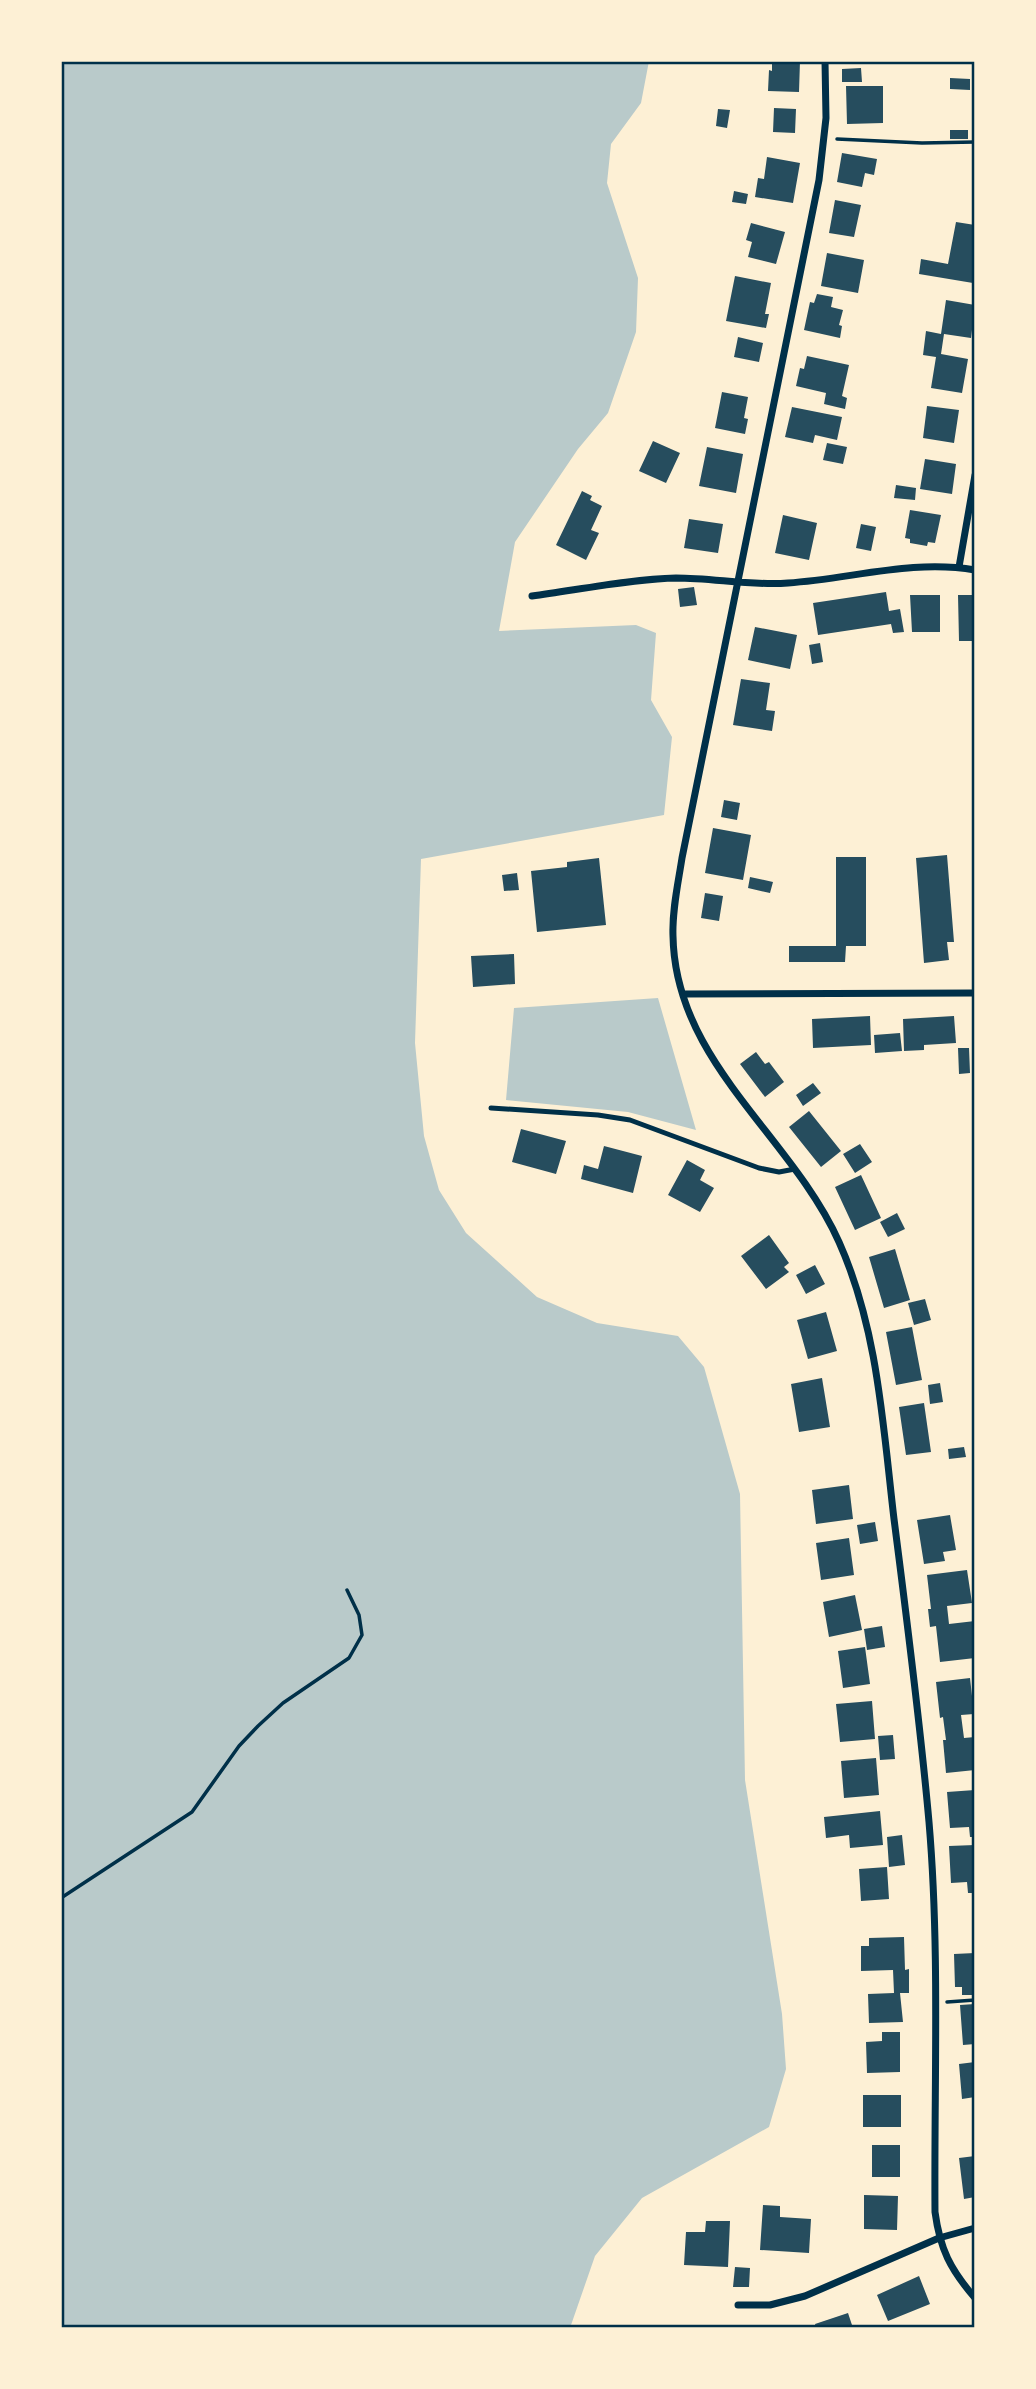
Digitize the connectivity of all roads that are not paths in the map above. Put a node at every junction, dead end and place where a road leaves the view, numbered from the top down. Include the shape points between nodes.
1 (825, 61) edge
2 (975, 475) edge
3 (959, 567) junction
4 (975, 570) edge
5 (739, 583) junction
6 (532, 596) dead end
7 (975, 993) edge
8 (683, 995) junction
9 (491, 1108) dead end
10 (795, 1169) junction
11 (975, 2228) edge
12 (939, 2238) junction
13 (975, 2298) edge
14 (738, 2305) dead end

1 - 5 street via 825,138 819,180
2 - 3 street
3 - 4 street
3 - 5 street via 929,566 790,583
5 - 6 street via 671,578
5 - 8 street via 674,910 673,939
7 - 8 street
8 - 10 street via 697,1033 718,1069
9 - 10 lane via 630,1120 759,1168
10 - 12 street via 822,1210 849,1267 866,1314 877,1378 929,1824
11 - 12 street
12 - 13 street via 945,2255
12 - 14 street via 805,2296 769,2305

